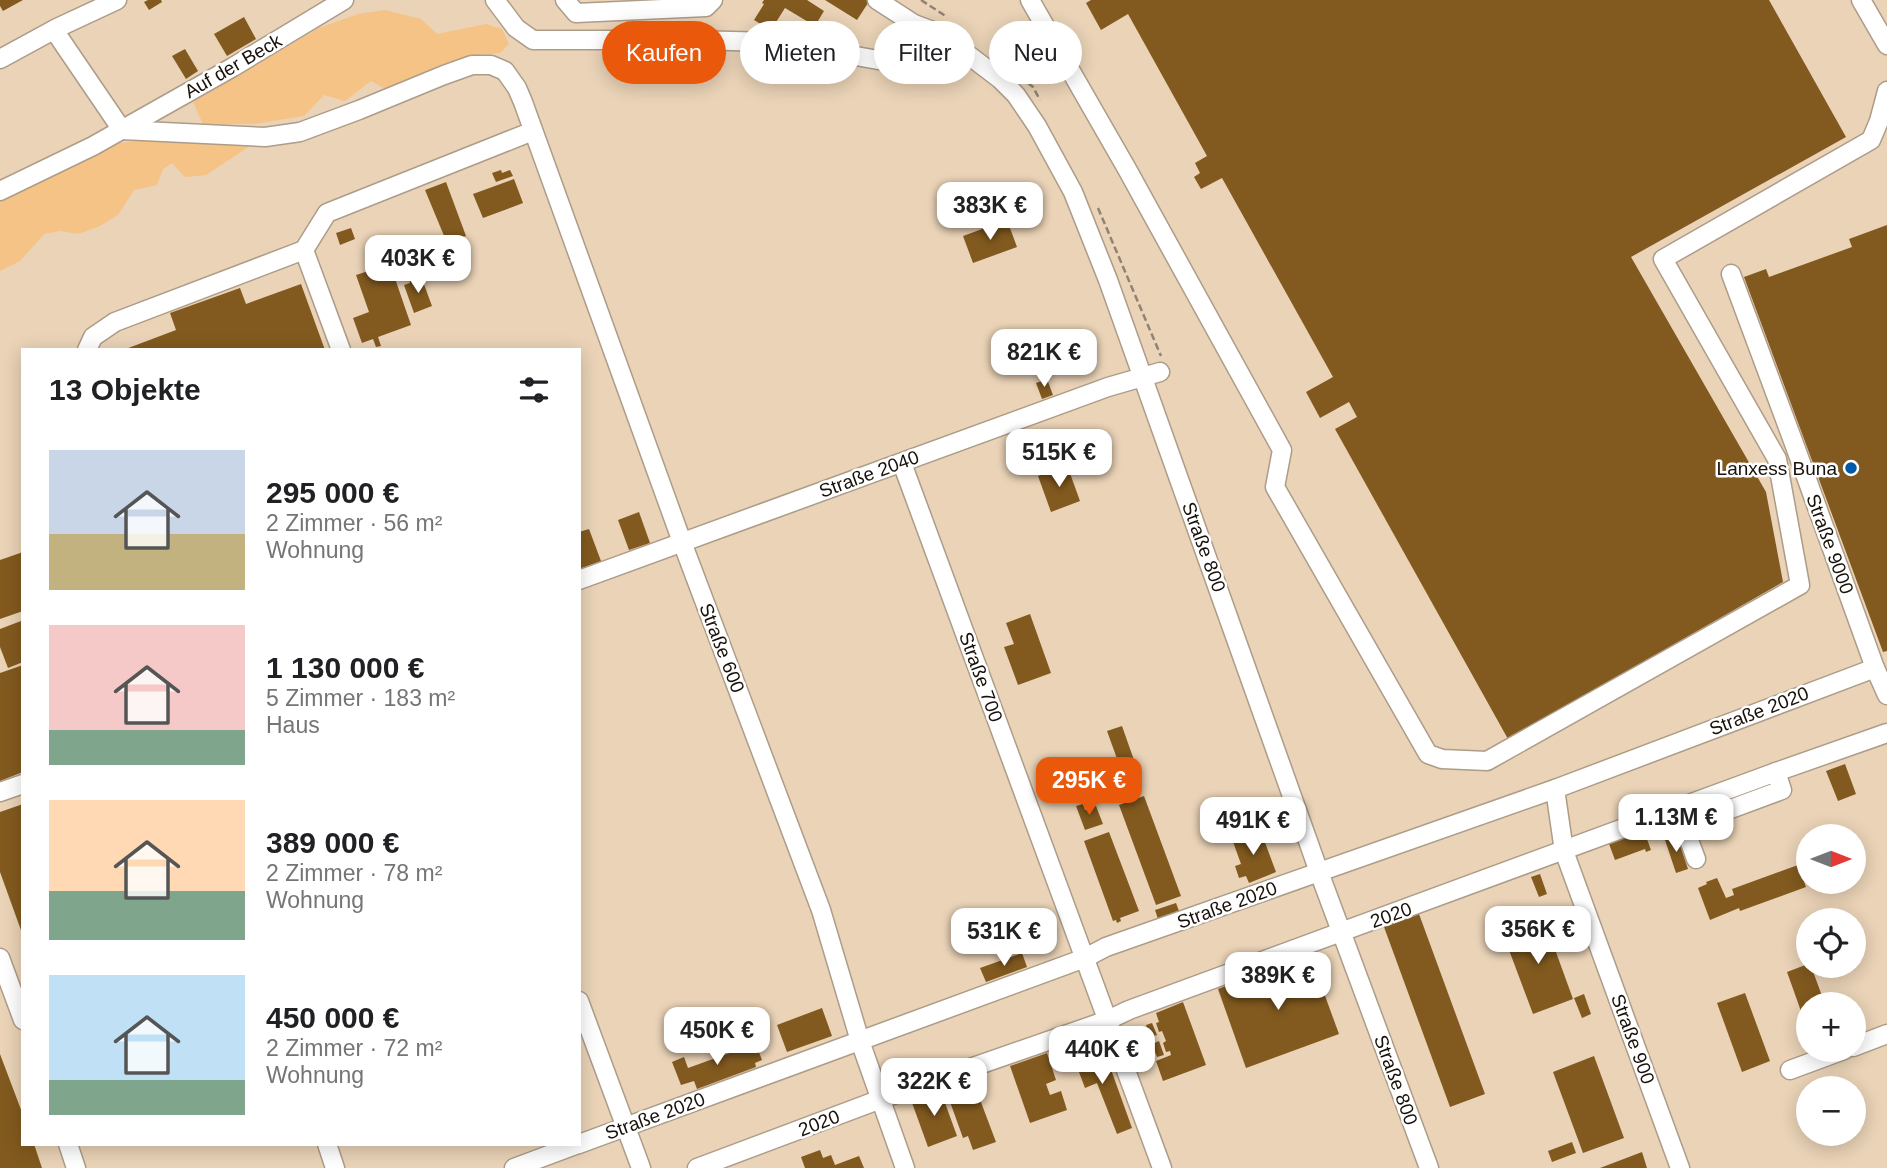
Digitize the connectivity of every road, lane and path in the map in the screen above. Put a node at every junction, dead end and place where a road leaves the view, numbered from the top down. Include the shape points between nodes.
1 (117, 0) edge
2 (344, 0) edge
3 (495, 0) edge
4 (565, 0) edge
5 (713, 0) edge
6 (877, 0) edge
7 (1030, 0) edge
8 (1861, 0) edge
9 (909, 21) edge
10 (54, 30) junction
11 (1887, 45) edge
12 (874, 59) edge
13 (0, 60) edge
14 (975, 60) edge
15 (1887, 91) edge
16 (121, 130) junction
17 (533, 131) junction
18 (0, 191) edge
19 (304, 250) junction
20 (1731, 274) dead end
21 (88, 348) edge
22 (340, 348) edge
23 (1152, 375) junction
24 (902, 463) junction
25 (682, 542) junction
26 (581, 579) edge
27 (1875, 668) junction
28 (1887, 695) edge
29 (1887, 733) edge
30 (1776, 772) junction
31 (21, 785) edge
32 (1555, 789) junction
33 (0, 792) edge
34 (1564, 851) junction
35 (1696, 859) dead end
36 (1319, 872) junction
37 (1342, 933) junction
38 (0, 958) edge
39 (1085, 958) junction
40 (581, 1006) edge
41 (21, 1015) edge
42 (1108, 1020) junction
43 (1887, 1034) edge
44 (860, 1041) junction
45 (1866, 1042) edge
46 (1812, 1062) edge
47 (1790, 1070) dead end
48 (881, 1099) junction
49 (626, 1127) junction
50 (581, 1143) edge
51 (69, 1146) edge
52 (328, 1146) edge
53 (574, 1146) edge
54 (76, 1168) edge
55 (335, 1168) edge
56 (514, 1168) edge
57 (641, 1168) edge
58 (697, 1168) edge
59 (905, 1168) edge
60 (1162, 1168) edge
61 (1429, 1168) edge
62 (1680, 1168) edge

1 - 10 street
2 - 16 street, Auf der Beck
3 - 12 street via 516,28 533,40 779,42
4 - 5 street via 576,12 706,7
6 - 9 street, Straße 800
7 - 15 street via 1282,450 1275,487 1428,754 1442,759 1487,761 1800,585 1777,459 1663,259 1871,140
8 - 11 street
10 - 13 street
10 - 16 street
14 - 23 street, Straße 800 via 1016,95 1037,126 1073,192
16 - 17 street, Straße 600 via 265,137 300,132 443,75 472,65 491,65 511,78
16 - 18 street, Auf der Beck
17 - 19 street via 327,214
17 - 25 street, Straße 600
19 - 21 street via 116,321 93,337
19 - 22 street
20 - 27 street, Straße 9000
23 - 24 street, Straße 2040
23 - 36 street, Straße 800
24 - 25 street, Straße 2040
24 - 39 street, Straße 700
25 - 26 street, Straße 2040
25 - 44 street, Straße 600 via 821,910
27 - 28 street, Straße 9000
27 - 32 street, Straße 2020
29 - 30 street, 2020
30 - 34 street, 2020
30 - 35 street via 1782,790 1709,817 1689,831
31 - 33 street
32 - 34 street, Straße 900
32 - 36 street, Straße 2020
34 - 37 street, 2020
34 - 62 street, Straße 900
36 - 37 street, Straße 800
36 - 39 street, Straße 2020
37 - 42 street, 2020
37 - 61 street, Straße 800
38 - 41 street
39 - 42 street, Straße 700
39 - 44 street, Straße 2020
40 - 49 street
42 - 48 street, 2020
42 - 60 street, Straße 700
43 - 45 street
44 - 48 street, Straße 600
44 - 49 street, Straße 2020
46 - 47 street
48 - 58 street, 2020
48 - 59 street, Straße 600
49 - 50 street, Straße 2020
49 - 57 street
51 - 54 street
52 - 55 street
53 - 56 street, Straße 2020

